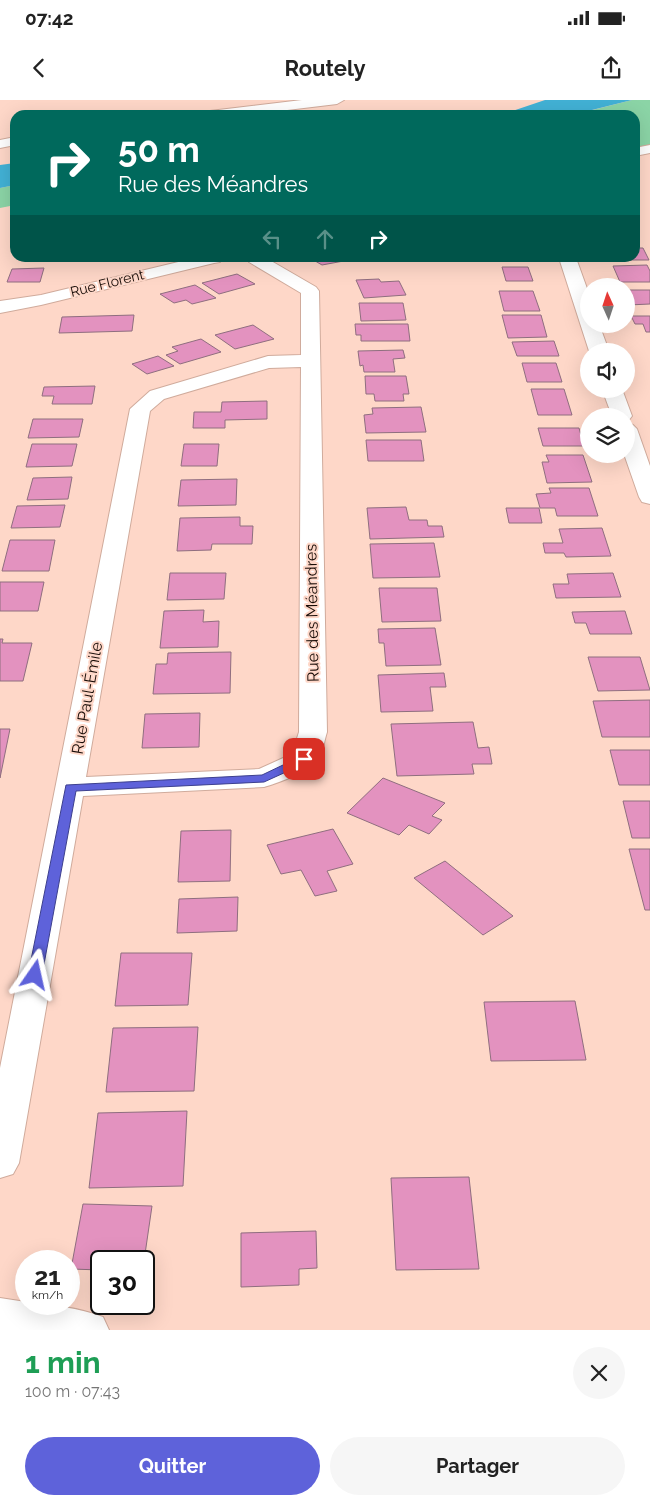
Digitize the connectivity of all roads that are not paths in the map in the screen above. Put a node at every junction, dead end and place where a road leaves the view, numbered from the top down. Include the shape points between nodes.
1 (337, 100) edge
2 (252, 110) edge
3 (198, 262) edge
4 (262, 262) edge
5 (568, 262) edge
6 (580, 296) edge
7 (0, 307) edge
8 (310, 361) junction
9 (635, 454) edge
10 (650, 497) edge
11 (71, 787) junction
12 (0, 1163) edge
13 (0, 1316) edge
14 (88, 1330) edge

1 - 2 street
3 - 7 street, Rue Florent
4 - 8 street, Rue des Méandres via 310,291
5 - 6 street
8 - 11 street, Rue Paul-Émile via 268,362 157,395 140,409
8 - 11 street, Rue des Méandres via 313,732 304,759 264,778
9 - 10 street
11 - 12 street, Rue Paul-Émile
13 - 14 street

